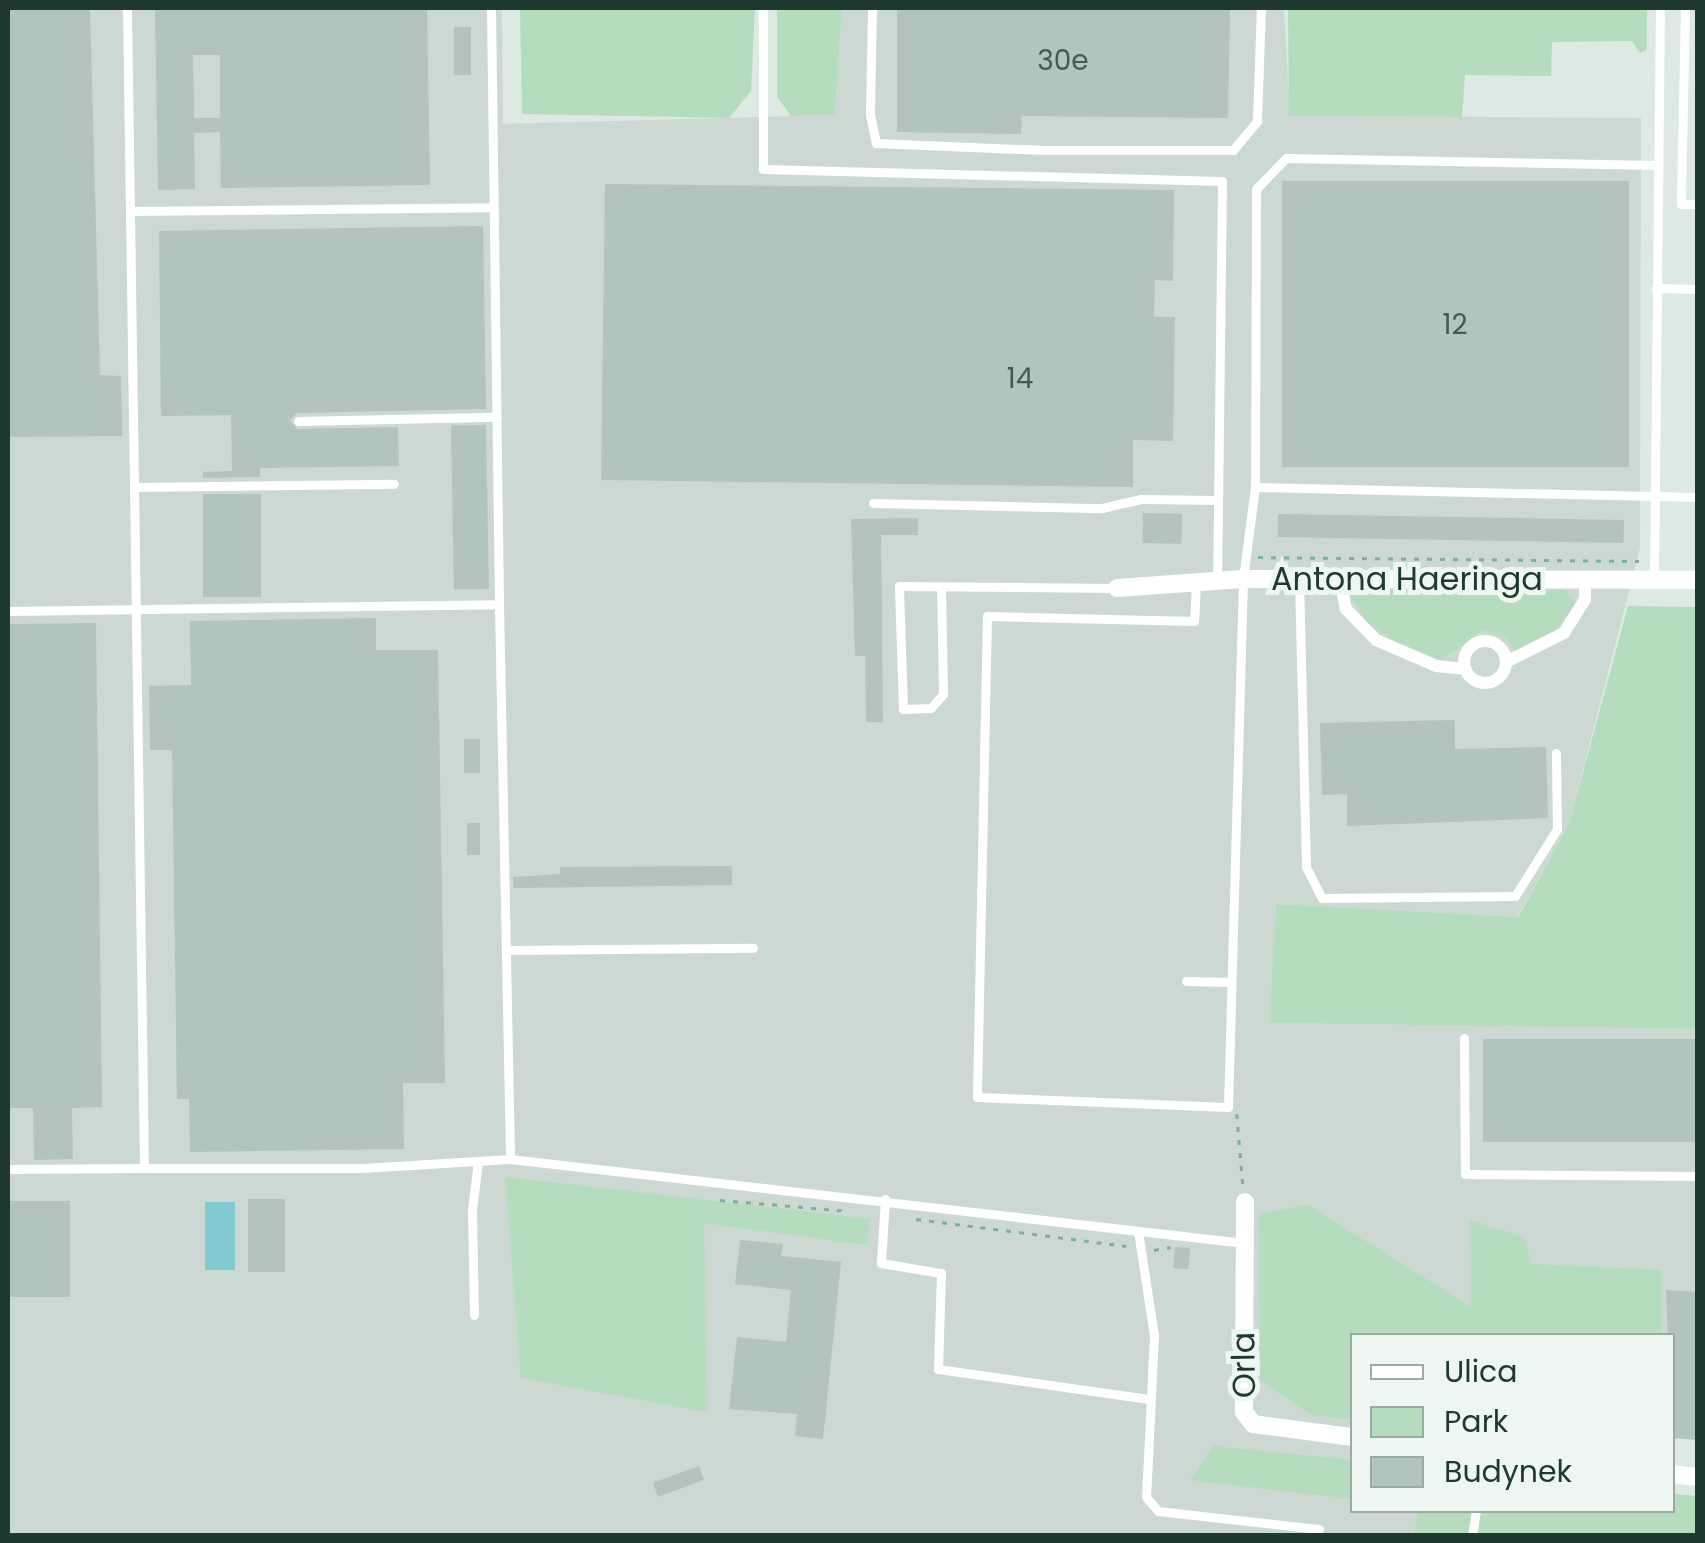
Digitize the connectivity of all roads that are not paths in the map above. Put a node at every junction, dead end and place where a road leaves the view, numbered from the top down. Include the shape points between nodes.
1 (127, 8) edge
2 (491, 8) edge
3 (764, 8) edge
4 (872, 8) edge
5 (1260, 8) edge
6 (1660, 8) edge
7 (1685, 8) edge
8 (1657, 165) junction
9 (1698, 204) edge
10 (494, 207) junction
11 (130, 212) junction
12 (1656, 288) junction
13 (1698, 289) edge
14 (496, 417) junction
15 (298, 420) dead end
16 (394, 484) dead end
17 (1256, 487) junction
18 (134, 488) junction
19 (1653, 496) junction
20 (1698, 497) edge
21 (1218, 500) junction
22 (874, 503) dead end
23 (1654, 570) junction
24 (1243, 579) junction
25 (1298, 579) junction
26 (1340, 579) junction
27 (1585, 579) junction
28 (1217, 580) junction
29 (1698, 580) edge
30 (1196, 584) junction
31 (942, 587) junction
32 (1117, 588) joint
33 (499, 604) junction
34 (135, 609) junction
35 (8, 611) edge
36 (1506, 662) junction
37 (1466, 670) junction
38 (1556, 753) dead end
39 (754, 948) dead end
40 (506, 950) junction
41 (1186, 981) dead end
42 (1230, 982) junction
43 (1464, 1038) dead end
44 (510, 1159) junction
45 (478, 1162) junction
46 (144, 1168) junction
47 (8, 1170) edge
48 (1698, 1176) edge
49 (885, 1199) junction
50 (1245, 1202) road end
51 (1138, 1232) junction
52 (1244, 1244) junction
53 (474, 1315) dead end
54 (1149, 1398) junction
55 (1350, 1437) edge
56 (1319, 1529) dead end

1 - 11 lane
2 - 10 lane
3 - 21 lane via 763,169 1222,181
4 - 5 lane via 870,116 876,143 1046,150 1232,150 1257,121
6 - 8 lane
7 - 9 lane via 1681,204
8 - 12 lane
8 - 17 lane via 1286,158 1256,189
10 - 11 lane
10 - 14 lane
11 - 18 lane
12 - 13 lane
12 - 19 lane
14 - 15 lane
14 - 33 lane
16 - 18 lane
17 - 19 lane
17 - 24 lane
18 - 34 lane
19 - 20 lane
19 - 23 lane
21 - 22 lane via 1142,499 1102,508
21 - 28 lane
23 - 27 street, Antona Haeringa
23 - 29 street, Antona Haeringa
24 - 25 street, Antona Haeringa
24 - 28 street, Antona Haeringa
24 - 42 lane
25 - 26 street, Antona Haeringa
25 - 38 lane via 1306,867 1316,894 1331,902 1515,896 1557,830
26 - 27 street, Antona Haeringa
26 - 37 street via 1346,609 1376,640 1436,666
27 - 36 street via 1585,600 1564,633
28 - 30 street, Antona Haeringa
30 - 32 street, Antona Haeringa
30 - 42 lane via 1194,621 987,616 977,1097 1228,1107
31 - 31 lane via 899,586 903,709 931,708 943,694
31 - 32 lane
33 - 34 lane
33 - 40 lane
34 - 35 lane
34 - 46 lane
36 - 37 street via 1491,682 1477,681
36 - 37 street via 1501,648 1484,641 1467,651
39 - 40 lane
40 - 44 lane
41 - 42 lane
43 - 48 lane via 1465,1174
44 - 45 lane
44 - 49 lane
45 - 46 lane
45 - 53 lane
46 - 47 lane
49 - 51 lane
49 - 54 lane via 881,1263 942,1273 938,1368
50 - 52 street, Orla
51 - 52 lane
51 - 54 lane via 1154,1335
52 - 55 street, Orla via 1244,1412 1253,1424
54 - 56 lane via 1143,1471 1146,1498 1158,1511

